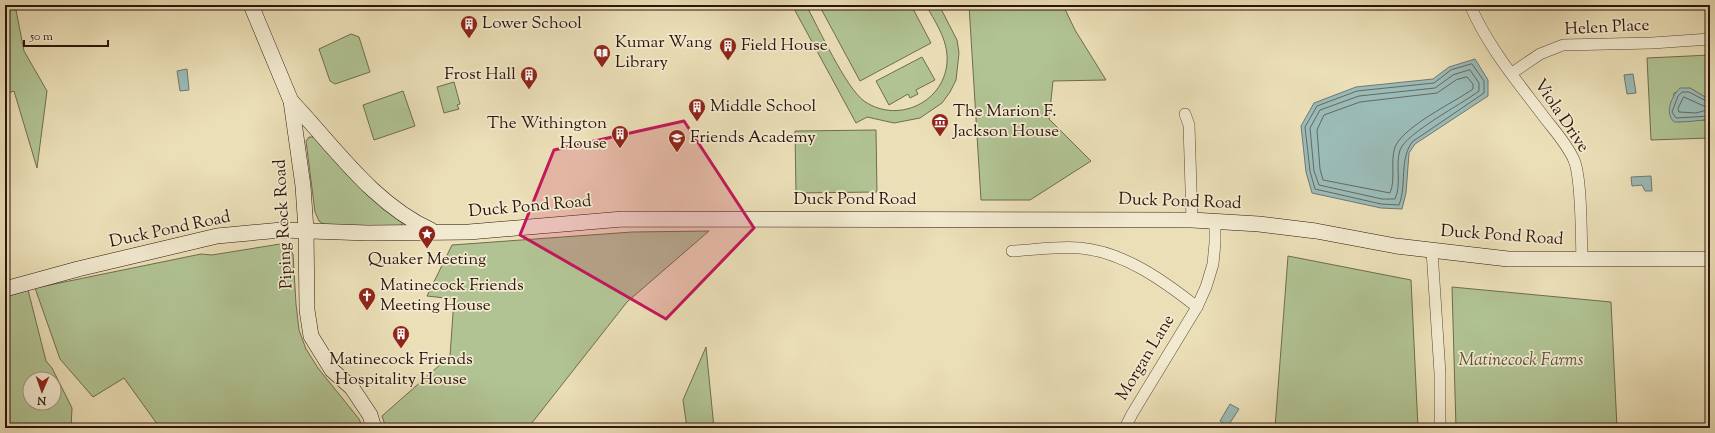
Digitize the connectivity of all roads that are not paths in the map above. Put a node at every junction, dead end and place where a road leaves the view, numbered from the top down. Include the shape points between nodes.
1 (251, 5) edge
2 (1470, 5) edge
3 (1710, 39) edge
4 (1512, 73) junction
5 (291, 101) junction
6 (1185, 114) dead end
7 (1192, 220) junction
8 (1215, 221) junction
9 (306, 230) junction
10 (438, 232) junction
11 (1012, 251) dead end
12 (1432, 251) junction
13 (1710, 259) edge
14 (1582, 260) junction
15 (5, 289) edge
16 (1197, 307) junction
17 (374, 428) edge
18 (1125, 428) edge
19 (1440, 428) edge

1 - 5 street, Piping Rock Road
2 - 4 street, Viola Drive via 1483,32
3 - 4 street, Helen Place via 1563,45 1540,54
4 - 14 street, Viola Drive via 1574,160 1578,182
5 - 9 street, Piping Rock Road via 301,163
5 - 10 street via 381,197 412,221
6 - 7 street via 1189,125
7 - 8 street, Duck Pond Road
7 - 10 street, Duck Pond Road via 623,219
8 - 12 street, Duck Pond Road via 1316,231
8 - 16 street, Morgan Lane via 1213,264
9 - 10 street, Duck Pond Road via 368,233
9 - 15 street, Duck Pond Road via 217,236
9 - 17 street, Piping Rock Road via 307,310 311,336 332,370 352,388 370,415
11 - 16 street, Morgan Lane via 1080,248 1120,258 1162,280
12 - 14 street, Duck Pond Road via 1508,259
12 - 19 street via 1440,372
13 - 14 street, Duck Pond Road
16 - 18 street, Morgan Lane

